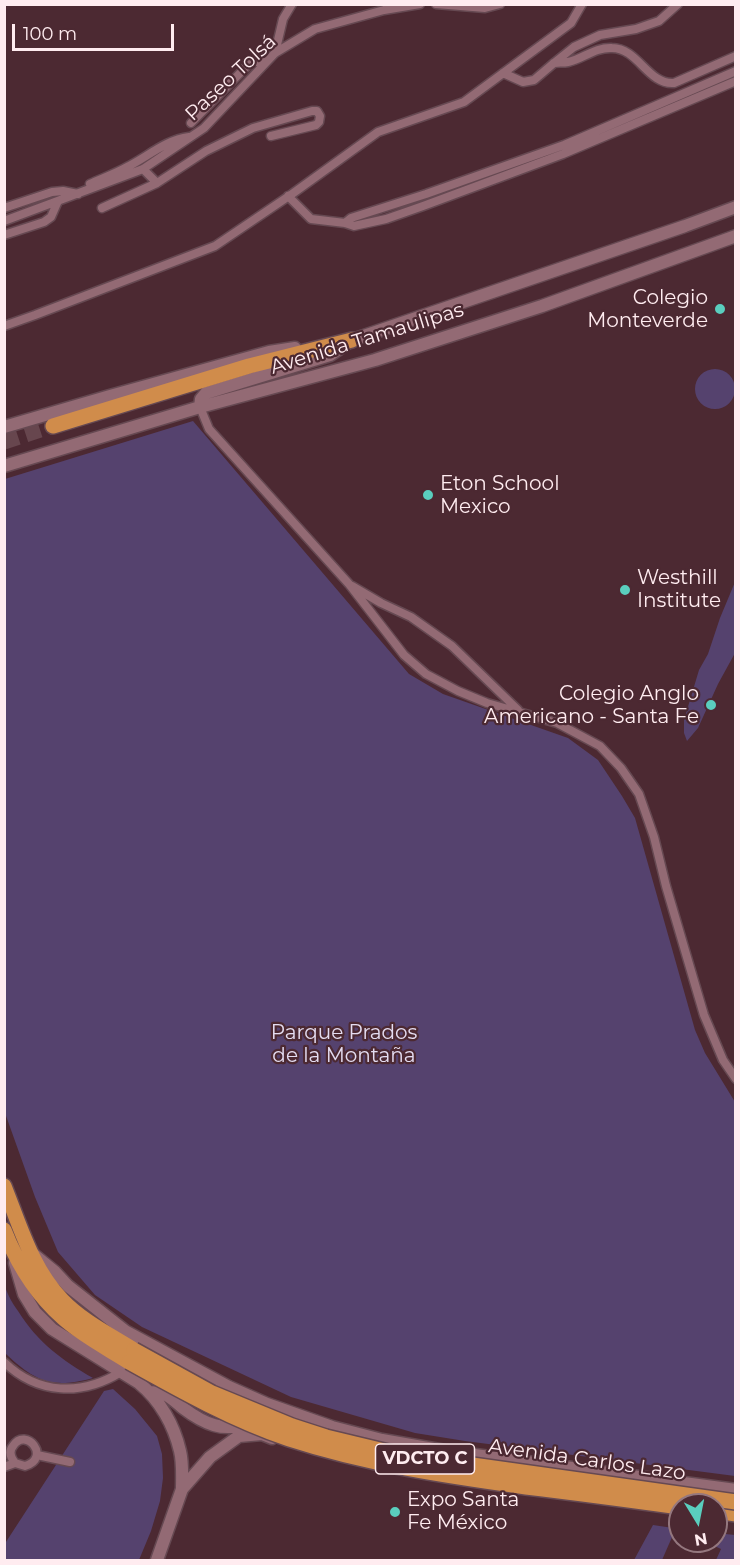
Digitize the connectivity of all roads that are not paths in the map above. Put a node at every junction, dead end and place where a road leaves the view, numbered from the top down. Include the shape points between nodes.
1 (292, 4) edge
2 (420, 4) edge
3 (436, 4) edge
4 (500, 4) edge
5 (582, 4) edge
6 (678, 4) edge
7 (275, 53) junction
8 (735, 56) edge
9 (267, 62) junction
10 (554, 63) junction
11 (735, 71) edge
12 (503, 74) junction
13 (735, 81) edge
14 (191, 123) dead end
15 (270, 135) dead end
16 (192, 136) junction
17 (143, 169) junction
18 (157, 183) junction
19 (90, 184) dead end
20 (78, 194) junction
21 (288, 196) junction
22 (58, 201) junction
23 (735, 207) edge
24 (4, 208) edge
25 (102, 208) dead end
26 (382, 208) junction
27 (386, 219) junction
28 (4, 221) edge
29 (345, 223) junction
30 (4, 235) edge
31 (735, 236) edge
32 (4, 326) edge
33 (352, 340) junction
34 (200, 406) junction
35 (53, 426) tunnel mouth
36 (4, 427) edge
37 (4, 466) edge
38 (349, 584) junction
39 (520, 713) junction
40 (735, 1079) edge
41 (4, 1186) edge
42 (4, 1230) edge
43 (8, 1250) edge
44 (30, 1251) junction
45 (128, 1361) junction
46 (4, 1362) edge
47 (150, 1392) junction
48 (267, 1404) junction
49 (445, 1451) junction
50 (37, 1455) junction
51 (70, 1462) dead end
52 (15, 1463) junction
53 (4, 1467) edge
54 (394, 1473) junction
55 (182, 1489) junction
56 (735, 1490) edge
57 (735, 1502) edge
58 (668, 1507) edge
59 (668, 1508) edge
60 (157, 1560) edge

1 - 7 street via 283,19
2 - 7 street, Paseo Tolsá via 315,29
3 - 4 street via 485,8
5 - 12 street via 571,22
6 - 10 street via 659,21 600,36 574,47
7 - 9 street, Paseo Tolsá
8 - 10 street via 674,83 659,80 627,52 612,48
9 - 14 street via 248,65
9 - 16 street, Paseo Tolsá
10 - 12 street via 529,82
11 - 26 street via 564,145
12 - 21 street via 464,102 378,132
13 - 27 street via 563,154
15 - 18 street via 316,125 320,116 312,111 253,128 206,151
16 - 17 street, Paseo Tolsá
16 - 19 street via 168,142
17 - 18 street
17 - 20 street, Paseo Tolsá
18 - 25 street
20 - 22 street, Paseo Tolsá
20 - 24 street via 52,192
21 - 29 street via 311,219
21 - 32 street via 215,246
22 - 28 street, Paseo Tolsá
22 - 30 street via 51,217 44,222
23 - 33 street, Avenida Tamaulipas
26 - 27 street
26 - 29 street
27 - 29 street via 354,226
31 - 34 street, Avenida Tamaulipas via 542,306 375,360
33 - 34 street via 330,355 206,393
33 - 35 highway via 249,366
33 - 36 street, Avenida Tamaulipas via 268,352
34 - 37 street, Avenida Tamaulipas
34 - 38 street via 209,429
38 - 39 street via 411,616 452,646
38 - 39 street via 404,655 426,674 486,703
39 - 40 street via 557,723 600,746 639,794 704,1015
41 - 44 highway, Avenida Carlos Lazo / VDCTO C
42 - 43 highway, Avenida Carlos Lazo / VDCTO C
43 - 45 highway, Avenida Carlos Lazo / VDCTO C via 63,1318
44 - 45 highway, Avenida Carlos Lazo / VDCTO C via 42,1276 63,1301
44 - 48 street, Avenida Carlos Lazo via 125,1331
45 - 46 street via 106,1380 86,1388 68,1389 35,1383
45 - 47 street, Avenida Carlos Lazo
45 - 57 highway, Avenida Carlos Lazo / VDCTO C, bridge via 292,1426 401,1455
45 - 58 highway, Avenida Carlos Lazo / VDCTO C, bridge via 207,1405 323,1449 418,1471
47 - 48 street via 165,1395 198,1419 219,1426 246,1423
47 - 55 street, Avenida Carlos Lazo via 174,1432 180,1453
48 - 49 street, Avenida Carlos Lazo via 332,1427
49 - 54 street
49 - 56 street, Avenida Carlos Lazo
50 - 51 street
50 - 52 street via 29,1465
50 - 52 street via 31,1442 18,1441 11,1450
52 - 53 street
54 - 55 street, Avenida Carlos Lazo via 262,1434 239,1436 210,1457
54 - 59 street, Avenida Carlos Lazo
55 - 60 street

